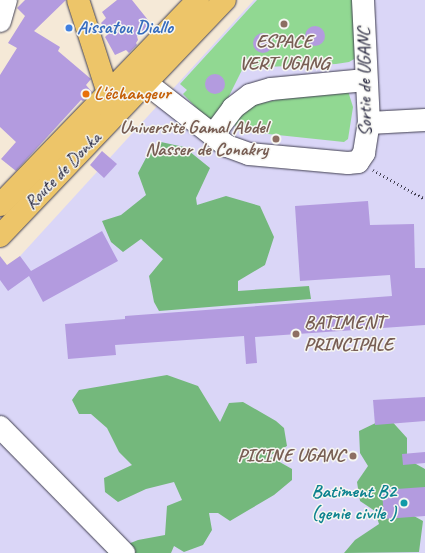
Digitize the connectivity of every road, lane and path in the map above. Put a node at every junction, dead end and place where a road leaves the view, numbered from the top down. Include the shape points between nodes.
1 (6, 0) edge
2 (78, 0) edge
3 (198, 0) edge
4 (225, 0) edge
5 (363, 0) edge
6 (0, 22) edge
7 (139, 76) junction
8 (366, 80) junction
9 (108, 94) junction
10 (116, 116) junction
11 (425, 120) edge
12 (369, 123) junction
13 (213, 135) junction
14 (358, 162) junction
15 (425, 199) edge
16 (0, 205) edge
17 (0, 236) edge
18 (0, 427) edge
19 (124, 553) edge

1 - 6 lane
2 - 9 main road
3 - 7 main road, Route de Donka
4 - 7 main road, Route de Donka
5 - 8 lane, Sortie de UGANC
7 - 9 main road, Route de Donka
7 - 10 main road, Route de Donka
7 - 13 lane
8 - 12 lane, Sortie de UGANC
8 - 13 lane via 271,89 250,95 233,108
9 - 10 main road
9 - 16 main road, Route de Donka
10 - 17 main road, Route de Donka
11 - 12 lane
12 - 14 lane, Sortie de UGANC via 364,153
13 - 14 lane via 227,146 249,154
14 - 15 path
18 - 19 lane

